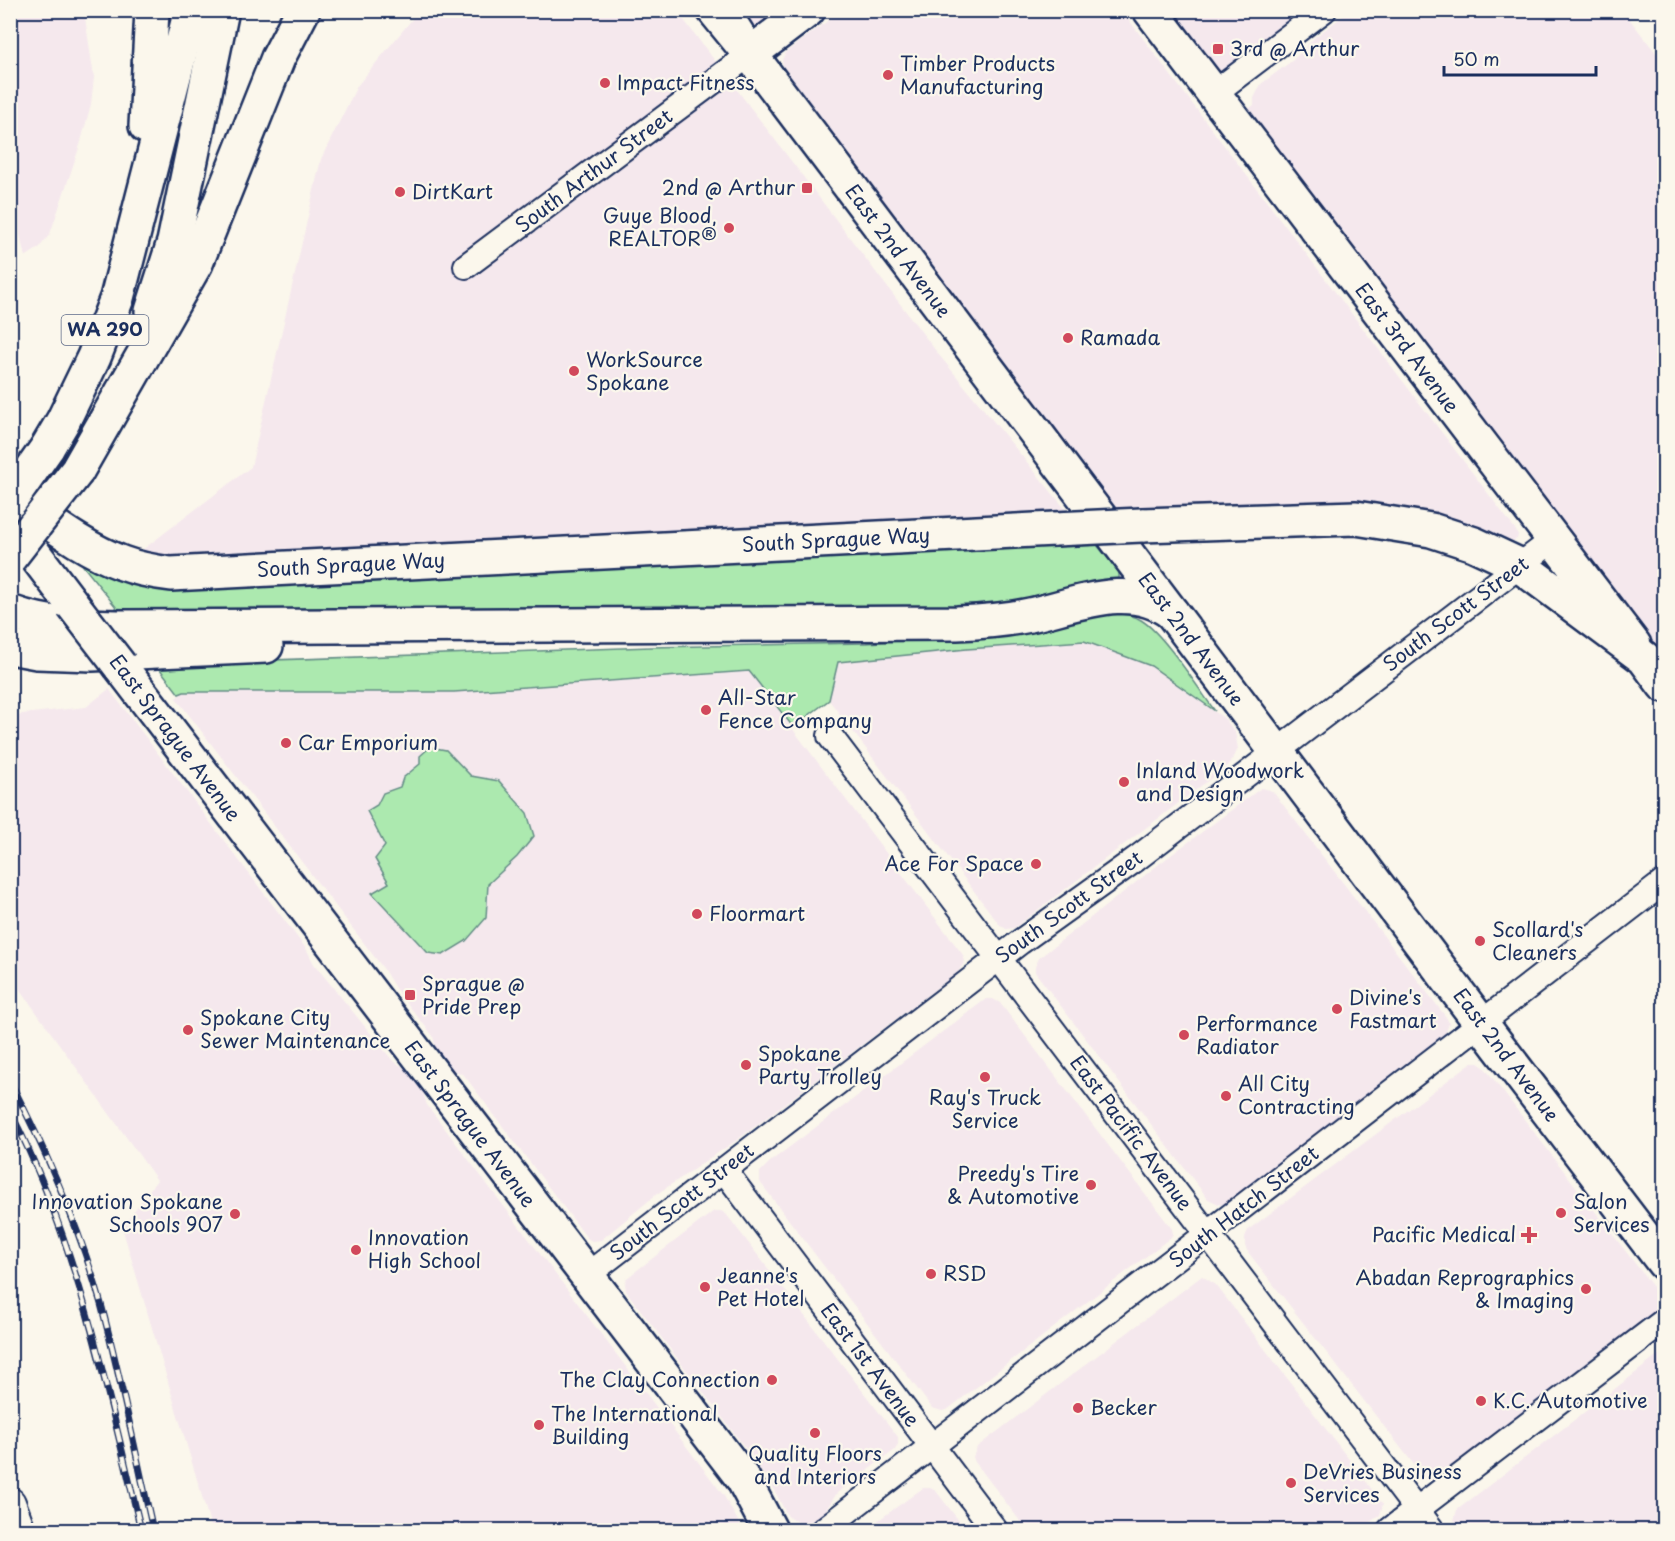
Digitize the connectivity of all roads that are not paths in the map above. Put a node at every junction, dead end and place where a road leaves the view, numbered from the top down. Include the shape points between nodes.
1 (153, 10) edge
2 (178, 10) edge
3 (191, 10) edge
4 (222, 10) edge
5 (286, 10) edge
6 (303, 10) edge
7 (714, 10) edge
8 (724, 10) edge
9 (807, 10) edge
10 (1150, 10) edge
11 (1324, 10) edge
12 (750, 54) junction
13 (278, 58) junction
14 (1214, 94) junction
15 (163, 116) junction
16 (141, 203) junction
17 (466, 266) dead end
18 (130, 378) junction
19 (10, 495) edge
20 (10, 501) edge
21 (10, 522) edge
22 (1553, 540) junction
23 (10, 557) edge
24 (1520, 565) junction
25 (10, 612) edge
26 (1172, 613) junction
27 (370, 624) junction
28 (10, 647) edge
29 (1644, 658) junction
30 (1665, 685) edge
31 (830, 735) dead end
32 (1275, 751) junction
33 (1665, 882) edge
34 (998, 959) junction
35 (1481, 1024) junction
36 (724, 1170) junction
37 (1208, 1234) junction
38 (1665, 1263) edge
39 (586, 1276) junction
40 (1665, 1321) edge
41 (932, 1448) junction
42 (10, 1503) edge
43 (1416, 1510) junction
44 (20, 1530) edge
45 (770, 1530) edge
46 (823, 1530) edge
47 (995, 1530) edge
48 (1390, 1530) edge
49 (1432, 1530) edge

1 - 16 main road
2 - 15 main road
3 - 15 main road
4 - 18 main road via 174,242
5 - 13 main road
6 - 13 main road
7 - 12 main road
8 - 12 main road, East 2nd Avenue
9 - 12 main road, South Arthur Street
10 - 14 main road, East 3rd Avenue
11 - 14 street
12 - 17 street, South Arthur Street
12 - 26 main road, East 2nd Avenue
13 - 18 main road via 196,263
14 - 22 main road, East 3rd Avenue
15 - 16 main road
16 - 20 main road, WA 290, bridge via 117,298 94,357 63,421
18 - 23 main road, bridge via 77,471
19 - 24 main road, South Sprague Way, bridge via 100,554 122,564 171,574 1055,529 1356,518 1431,530
21 - 39 main road, East Sprague Avenue, bridge
22 - 24 street, South Scott Street
22 - 29 main road, East 3rd Avenue
24 - 29 main road, South Sprague Way
24 - 32 street, South Scott Street
25 - 27 main road via 80,627
26 - 27 main road via 1150,600 1120,596 981,622
26 - 32 main road, East 2nd Avenue
27 - 28 main road via 292,644 203,650 92,654
29 - 30 main road, East 3rd Avenue
31 - 34 street, East Pacific Avenue
32 - 34 street, South Scott Street
32 - 35 main road, East 2nd Avenue
33 - 35 street, South Hatch Street
34 - 36 street, South Scott Street
34 - 37 street, East Pacific Avenue
35 - 37 street, South Hatch Street
35 - 38 main road, East 2nd Avenue
36 - 39 street, South Scott Street
36 - 41 street, East 1st Avenue
37 - 41 street, South Hatch Street
37 - 43 street, East Pacific Avenue
39 - 45 main road, East Sprague Avenue via 742,1479
40 - 43 street
41 - 46 street, South Hatch Street
41 - 47 street, East 1st Avenue
42 - 44 street
43 - 48 street
43 - 49 street, East Pacific Avenue

